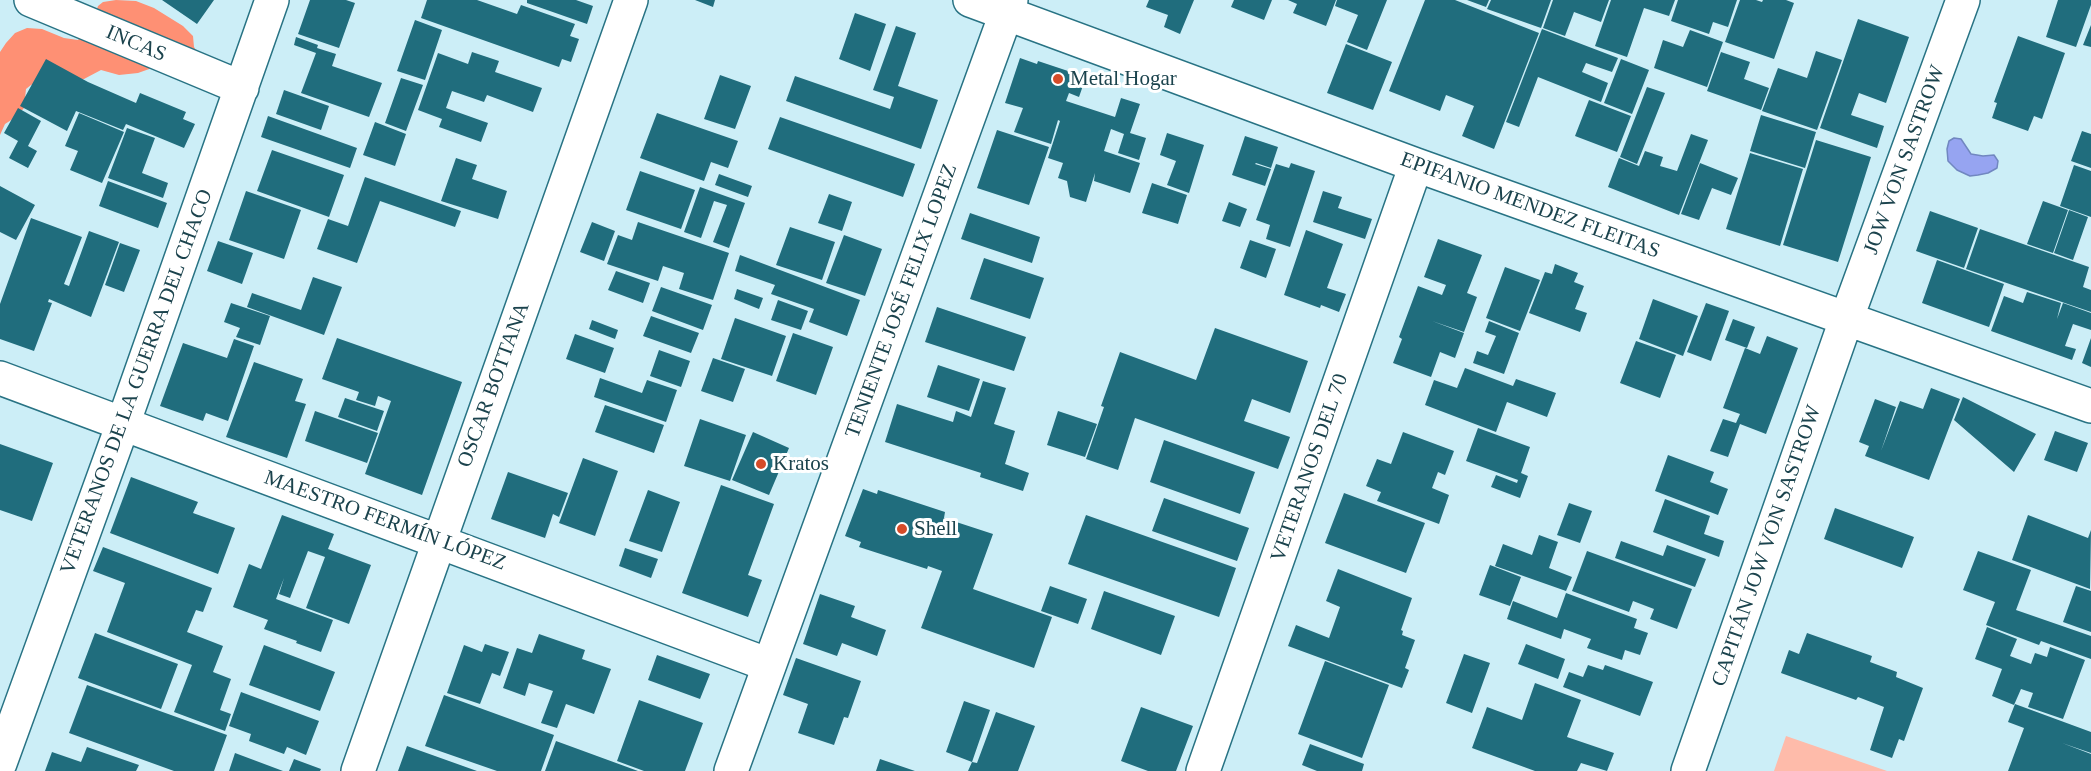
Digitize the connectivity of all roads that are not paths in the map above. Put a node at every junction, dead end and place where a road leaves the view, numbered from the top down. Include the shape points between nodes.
1 (31, 0) edge
2 (272, 0) edge
3 (632, 0) edge
4 (970, 0) edge
5 (1958, 2) edge
6 (1009, 6) edge
7 (242, 88) junction
8 (1416, 165) junction
9 (1846, 320) junction
10 (0, 378) edge
11 (2091, 406) edge
12 (123, 424) junction
13 (439, 540) junction
14 (770, 664) junction
15 (0, 763) edge
16 (358, 771) edge
17 (731, 771) edge
18 (1203, 771) edge
19 (1688, 771) edge

1 - 7 street, INCAS
2 - 7 street, VETERANOS DE LA GUERRA DEL CHACO
3 - 13 street, OSCAR BOTTANA
4 - 6 street, EPIFANIO MENDEZ FLEITAS
5 - 9 street, JOW VON SASTROW
6 - 8 street, EPIFANIO MENDEZ FLEITAS
6 - 14 street, TENIENTE JOSÉ FELIX LOPEZ
7 - 12 street, VETERANOS DE LA GUERRA DEL CHACO
8 - 9 street, EPIFANIO MENDEZ FLEITAS
8 - 18 street, VETERANOS DEL 70
9 - 11 street, EPIFANIO MENDEZ FLEITAS
9 - 19 street, CAPITÁN JOW VON SASTROW
10 - 12 street, MAESTRO FERMÍN LÓPEZ
12 - 13 street, MAESTRO FERMÍN LÓPEZ
12 - 15 street, VETERANOS DE LA GUERRA DEL CHACO
13 - 14 street, MAESTRO FERMÍN LÓPEZ
13 - 16 street, OSCAR BOTTANA
14 - 17 street, TENIENTE JOSÉ FELIX LOPEZ

